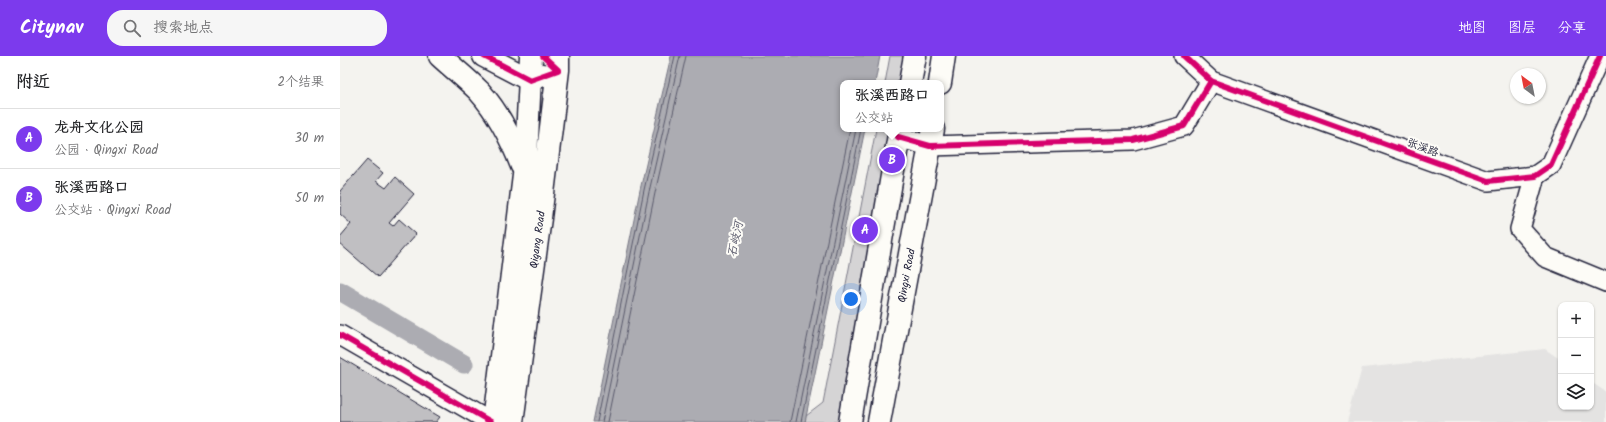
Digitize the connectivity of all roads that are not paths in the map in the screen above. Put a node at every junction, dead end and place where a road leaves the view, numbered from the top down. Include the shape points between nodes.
1 (440, 56) edge
2 (484, 56) edge
3 (531, 56) edge
4 (915, 56) edge
5 (944, 56) edge
6 (1184, 56) edge
7 (1600, 56) edge
8 (553, 61) edge
9 (530, 80) junction
10 (911, 80) edge
11 (940, 80) edge
12 (1210, 81) junction
13 (899, 133) edge
14 (932, 138) edge
15 (524, 171) junction
16 (1535, 176) junction
17 (1606, 282) edge
18 (340, 335) edge
19 (491, 422) edge
20 (494, 422) edge
21 (512, 422) edge
22 (850, 422) edge
23 (879, 422) edge

1 - 15 main road via 479,91 491,106 512,140
2 - 9 main road
3 - 9 main road, Qigang Road
4 - 10 main road
5 - 11 main road
6 - 12 street, 张溪路
7 - 16 street, 张溪路 via 1551,165
8 - 9 main road
8 - 21 main road, Qigang Road via 540,218
9 - 15 main road, Qigang Road
12 - 14 street via 1184,126 1133,140
12 - 16 street, 张溪路 via 1488,181
13 - 14 street
13 - 22 main road
14 - 23 main road, Qingxi Road
15 - 20 main road, Qigang Road
16 - 17 street via 1520,229 1544,257
18 - 19 street

